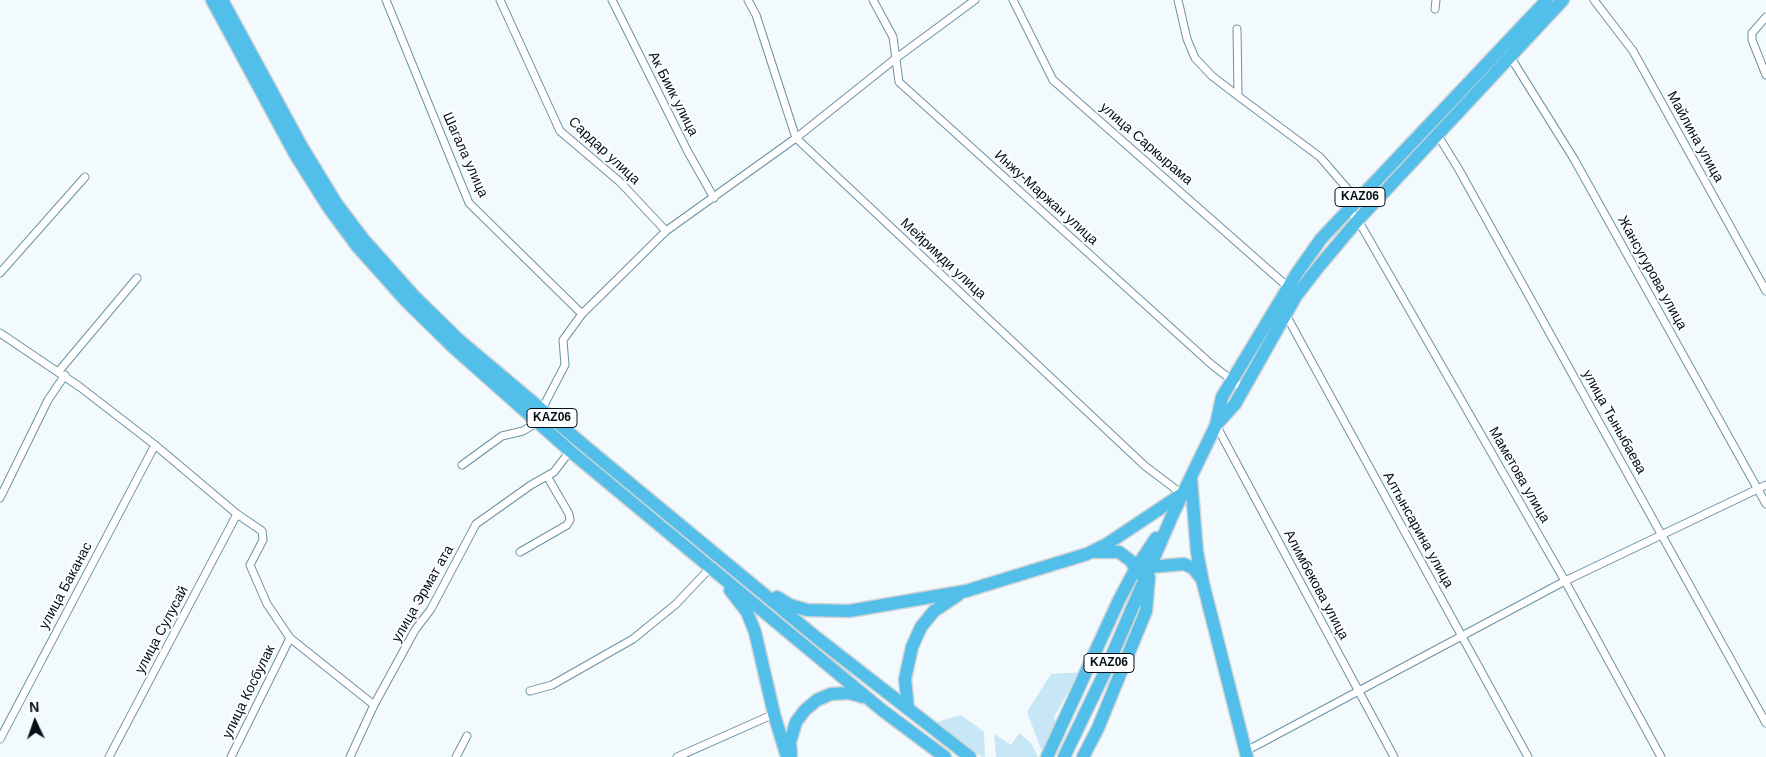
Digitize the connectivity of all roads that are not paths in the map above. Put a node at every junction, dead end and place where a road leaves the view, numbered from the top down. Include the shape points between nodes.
1 (212, 0) edge
2 (222, 0) edge
3 (386, 0) edge
4 (500, 0) edge
5 (612, 0) edge
6 (748, 0) edge
7 (874, 0) edge
8 (975, 0) edge
9 (1013, 0) edge
10 (1178, 0) edge
11 (1436, 0) edge
12 (1547, 0) edge
13 (1563, 0) edge
14 (1594, 0) edge
15 (1435, 9) dead end
16 (1766, 17) edge
17 (1237, 29) dead end
18 (1511, 58) junction
19 (895, 59) junction
20 (1766, 75) edge
21 (1238, 96) junction
22 (1437, 134) junction
23 (796, 138) junction
24 (85, 178) dead end
25 (714, 198) junction
26 (1357, 200) junction
27 (1348, 210) junction
28 (1358, 220) junction
29 (666, 231) junction
30 (0, 273) edge
31 (137, 278) dead end
32 (1288, 287) junction
33 (1766, 291) edge
34 (582, 314) junction
35 (1286, 314) junction
36 (0, 333) edge
37 (62, 373) junction
38 (1231, 381) junction
39 (1243, 389) junction
40 (540, 415) junction
41 (1216, 425) junction
42 (155, 445) junction
43 (570, 450) junction
44 (462, 465) dead end
45 (547, 476) junction
46 (1191, 479) junction
47 (1766, 485) edge
48 (1757, 488) junction
49 (1182, 494) junction
50 (0, 498) edge
51 (1766, 504) edge
52 (237, 514) junction
53 (1172, 516) junction
54 (1662, 533) junction
55 (520, 552) dead end
56 (1086, 554) junction
57 (1136, 568) junction
58 (1150, 568) junction
59 (716, 571) junction
60 (739, 573) junction
61 (1566, 581) junction
62 (1143, 582) junction
63 (1203, 582) junction
64 (966, 591) junction
65 (1463, 637) junction
66 (290, 638) junction
67 (1359, 690) junction
68 (530, 691) dead end
69 (869, 699) junction
70 (374, 705) junction
71 (908, 709) junction
72 (774, 714) junction
73 (1766, 723) edge
74 (467, 736) dead end
75 (0, 739) edge
76 (1246, 754) edge
77 (109, 757) edge
78 (231, 757) edge
79 (350, 757) edge
80 (456, 757) edge
81 (677, 757) edge
82 (787, 757) edge
83 (791, 757) edge
84 (945, 757) edge
85 (970, 757) edge
86 (1047, 757) edge
87 (1064, 757) edge
88 (1082, 757) edge
89 (1394, 757) edge
90 (1528, 757) edge
91 (1661, 757) edge

1 - 40 highway, KАZ06 via 295,154 357,246 439,333
2 - 40 highway, KАZ06 via 303,149 336,203 364,240 414,296
3 - 34 street, Шагала улица via 469,203
4 - 29 street, Сардар улица via 560,131 620,182
5 - 25 street, Ак Биик улица
6 - 23 street, Мейримди улица via 756,15
7 - 19 street, Инжу-Маржан улица via 892,37
8 - 19 street
9 - 32 street, улица Саркырама via 1053,80
10 - 21 street via 1195,58
11 - 15 street
12 - 26 highway, KАZ06
13 - 18 highway, KАZ06
14 - 33 street, Майлина улица via 1633,51
16 - 20 street via 1752,33
17 - 21 street
18 - 22 highway, KАZ06
18 - 48 street, Жансугурова улица via 1574,159
19 - 23 street
19 - 38 street, Инжу-Маржан улица via 899,82
21 - 26 street via 1320,157
22 - 28 highway, KАZ06
22 - 54 street, улица Тыныбаева
23 - 25 street
23 - 49 street, Мейримди улица via 1145,466
24 - 30 street
25 - 29 street
26 - 27 highway, KАZ06
27 - 28 street, Маметова улица
27 - 32 highway, KАZ06 via 1321,238
28 - 35 highway, KАZ06 via 1311,276
28 - 61 street, Маметова улица
29 - 34 street
31 - 37 street
32 - 38 highway, KАZ06
34 - 40 street via 563,340 566,365
35 - 39 highway, KАZ06
35 - 65 street, Алтынсарина улица
36 - 37 street
37 - 42 street
37 - 50 street
38 - 39 street, Инжу-Маржан улица
38 - 41 highway, KАZ06 via 1222,397
39 - 41 highway, KАZ06 via 1235,404
40 - 43 highway, KАZ06
40 - 44 street via 523,431 502,436
40 - 60 highway, KАZ06
41 - 46 highway, KАZ06
41 - 67 street, Алимбекова улица
42 - 52 street
42 - 75 street, улица Баканас
43 - 45 street, улица Эрмат ата via 554,472
43 - 59 highway, KАZ06
45 - 55 street via 570,520 567,525
45 - 70 street, улица Эрмат ата via 476,524 431,609 415,630
46 - 49 highway, KАZ06
46 - 63 highway
47 - 48 street
48 - 51 street, Жансугурова улица
48 - 54 street
49 - 53 highway, KАZ06
49 - 56 highway, KАZ06 via 1107,544
52 - 66 street via 262,532 263,540 250,565 267,604
52 - 77 street, улица Сулусай
53 - 57 highway
53 - 58 highway, KАZ06
54 - 61 street
54 - 73 street, улица Тыныбаева
56 - 57 highway via 1109,550 1119,552 1126,555
56 - 64 highway, KАZ06
57 - 62 highway
57 - 86 highway
58 - 62 highway, KАZ06
58 - 63 highway via 1184,564 1199,574
58 - 88 highway via 1146,611 1098,728
59 - 68 street via 633,639 552,685
59 - 69 highway, KАZ06
59 - 72 highway via 746,612 755,632
60 - 64 highway, KАZ06 via 790,605 807,610 849,611
60 - 71 highway, KАZ06
61 - 65 street
61 - 91 street, Маметова улица
62 - 87 highway, KАZ06
63 - 76 highway
64 - 71 highway via 934,610 921,627 907,664
65 - 67 street
65 - 90 street, Алтынсарина улица
66 - 70 street
66 - 78 street, улица Косбулак
67 - 76 street
67 - 89 street, Алимбекова улица
69 - 83 highway via 849,693 831,694 817,700 796,722 790,742
69 - 84 highway, KАZ06
70 - 79 street, улица Эрмат ата
71 - 85 highway, KАZ06
72 - 81 street
72 - 82 highway
74 - 80 street

